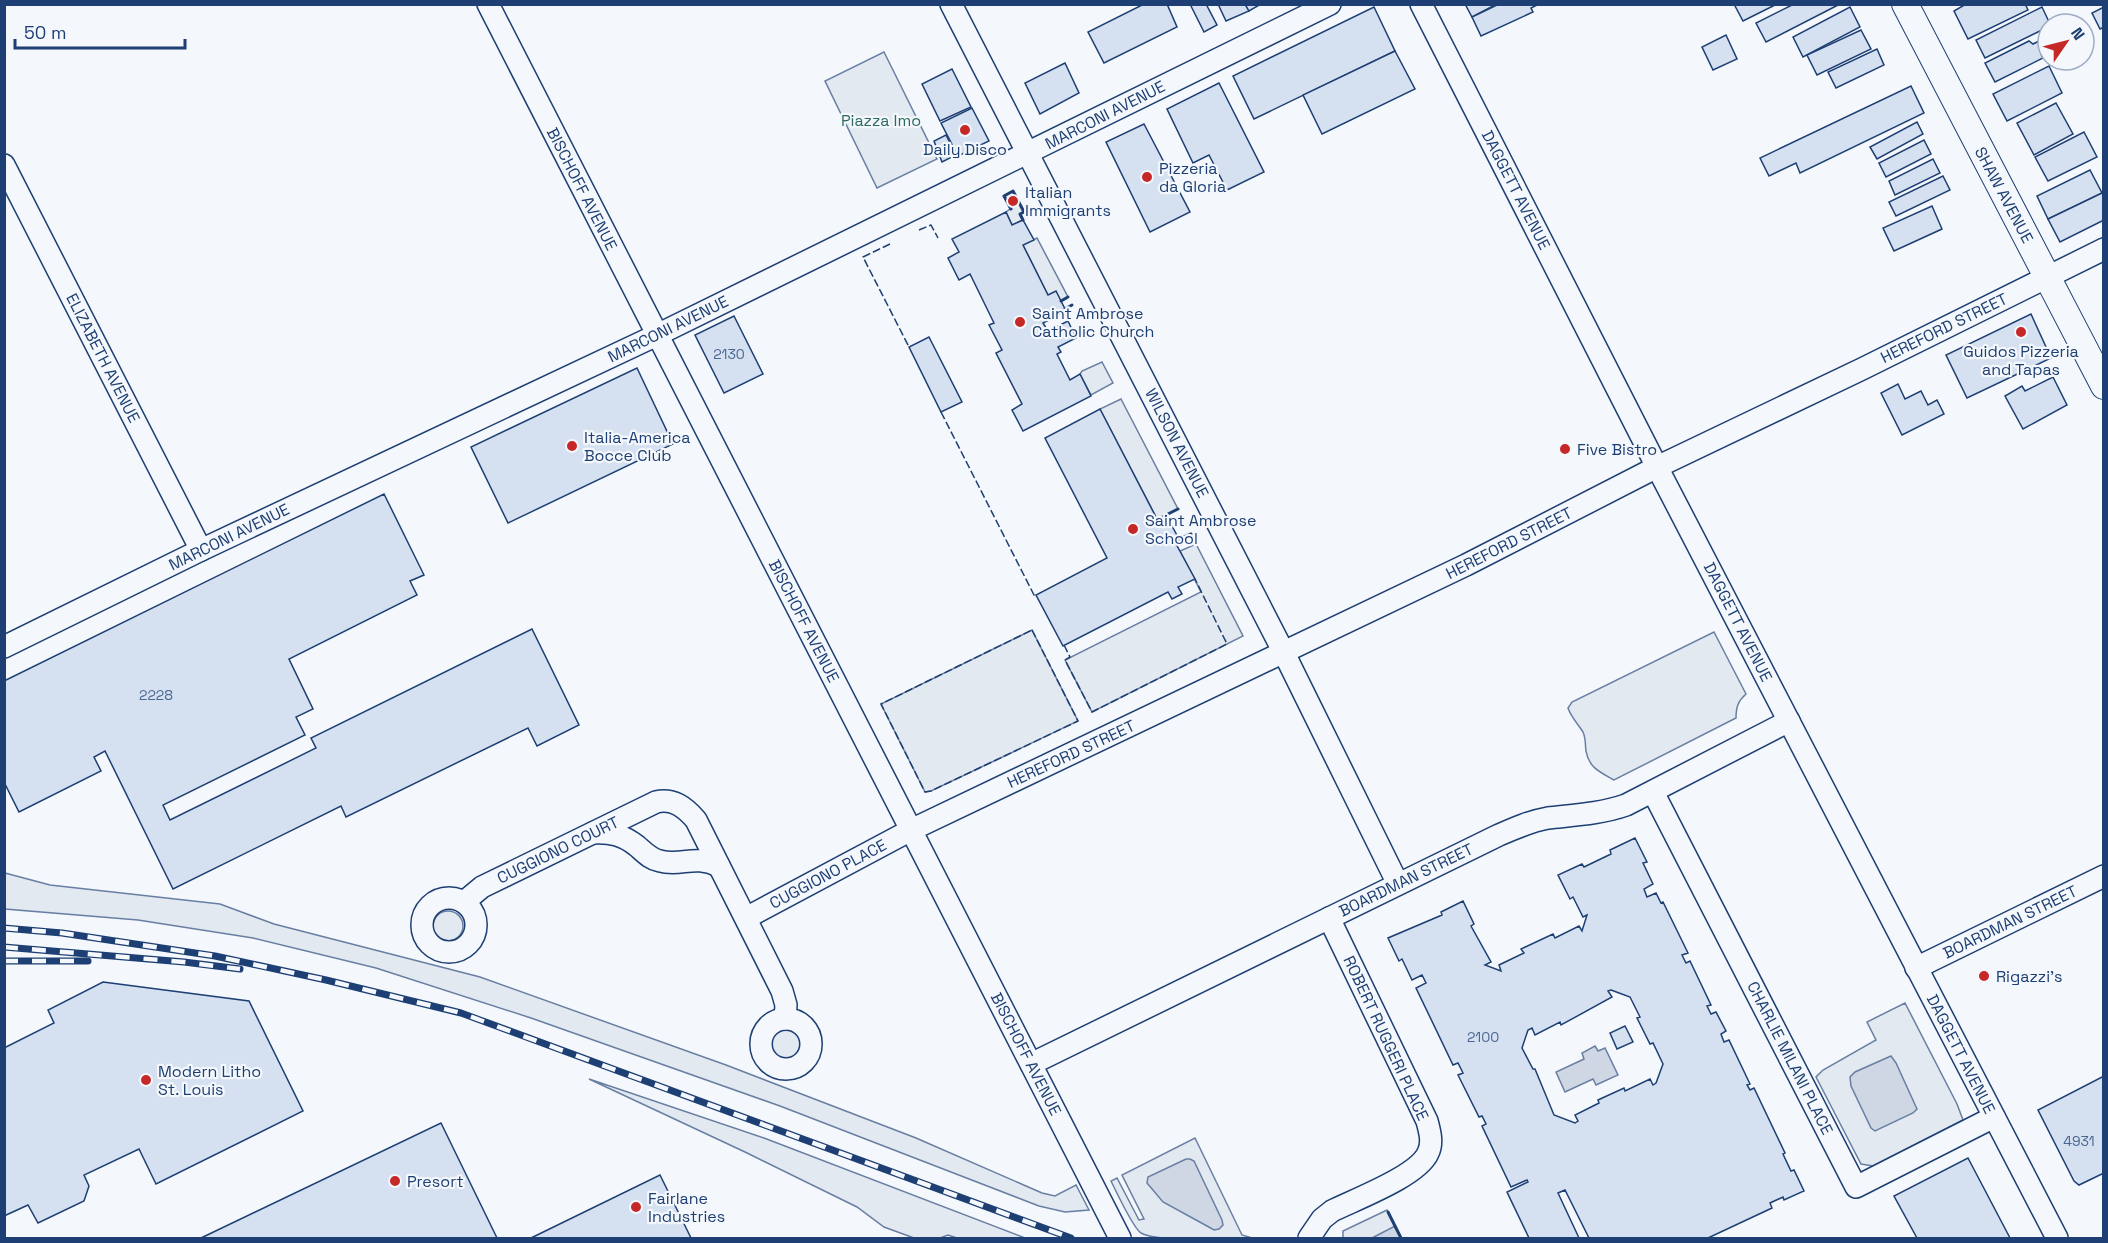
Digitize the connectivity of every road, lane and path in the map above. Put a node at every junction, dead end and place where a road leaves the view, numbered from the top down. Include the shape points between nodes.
1 (488, 4) edge
2 (951, 4) edge
3 (1330, 4) edge
4 (1421, 4) edge
5 (1905, 4) edge
6 (1027, 154) junction
7 (4, 165) edge
8 (2103, 249) edge
9 (2047, 277) junction
10 (657, 335) junction
11 (2103, 386) edge
12 (1657, 466) junction
13 (201, 550) junction
14 (4, 647) edge
15 (1283, 651) junction
16 (1789, 721) junction
17 (1653, 792) junction
18 (911, 830) junction
19 (593, 833) junction
20 (719, 866) junction
21 (2103, 876) edge
22 (1398, 884) junction
23 (464, 902) dead end
24 (746, 918) junction
25 (1329, 918) junction
26 (1916, 968) junction
27 (785, 1019) dead end
28 (1031, 1064) junction
29 (1994, 1118) junction
30 (1120, 1239) edge
31 (1309, 1239) edge
32 (2056, 1239) edge

1 - 10 street, BISCHOFF AVENUE
2 - 6 street, WILSON AVENUE
3 - 6 street, MARCONI AVENUE
4 - 12 street, DAGGETT AVENUE
5 - 9 street, SHAW AVENUE
6 - 10 street, MARCONI AVENUE
6 - 15 street, WILSON AVENUE
7 - 13 street, ELIZABETH AVENUE
8 - 9 street, HEREFORD STREET
9 - 11 street, SHAW AVENUE
9 - 12 street, HEREFORD STREET
10 - 13 street, MARCONI AVENUE
10 - 18 street, BISCHOFF AVENUE
12 - 15 street, HEREFORD STREET via 1467,565
12 - 16 street, DAGGETT AVENUE
13 - 14 street, MARCONI AVENUE
15 - 18 street, HEREFORD STREET
15 - 22 street, WILSON AVENUE
16 - 17 street, BOARDMAN STREET
16 - 26 street, DAGGETT AVENUE
17 - 22 street, BOARDMAN STREET via 1609,811 1526,824
17 - 29 street, CHARLIE MILANI PLACE via 1856,1187
18 - 24 street, CUGGIONO PLACE
18 - 28 street, BISCHOFF AVENUE
19 - 20 street via 610,832 623,837 658,861 697,859
19 - 20 street, CUGGIONO COURT via 666,800 680,805 696,820
19 - 23 street, CUGGIONO COURT via 482,887
20 - 24 street
21 - 26 street, BOARDMAN STREET
22 - 25 street, BOARDMAN STREET
24 - 27 street via 782,991
25 - 28 street, BOARDMAN STREET
25 - 31 street, ROBERT RUGGERI PLACE via 1427,1121 1431,1147 1423,1161 1404,1176 1332,1211 1312,1230
26 - 29 street, DAGGETT AVENUE
28 - 30 street, BISCHOFF AVENUE
29 - 32 street, DAGGETT AVENUE

